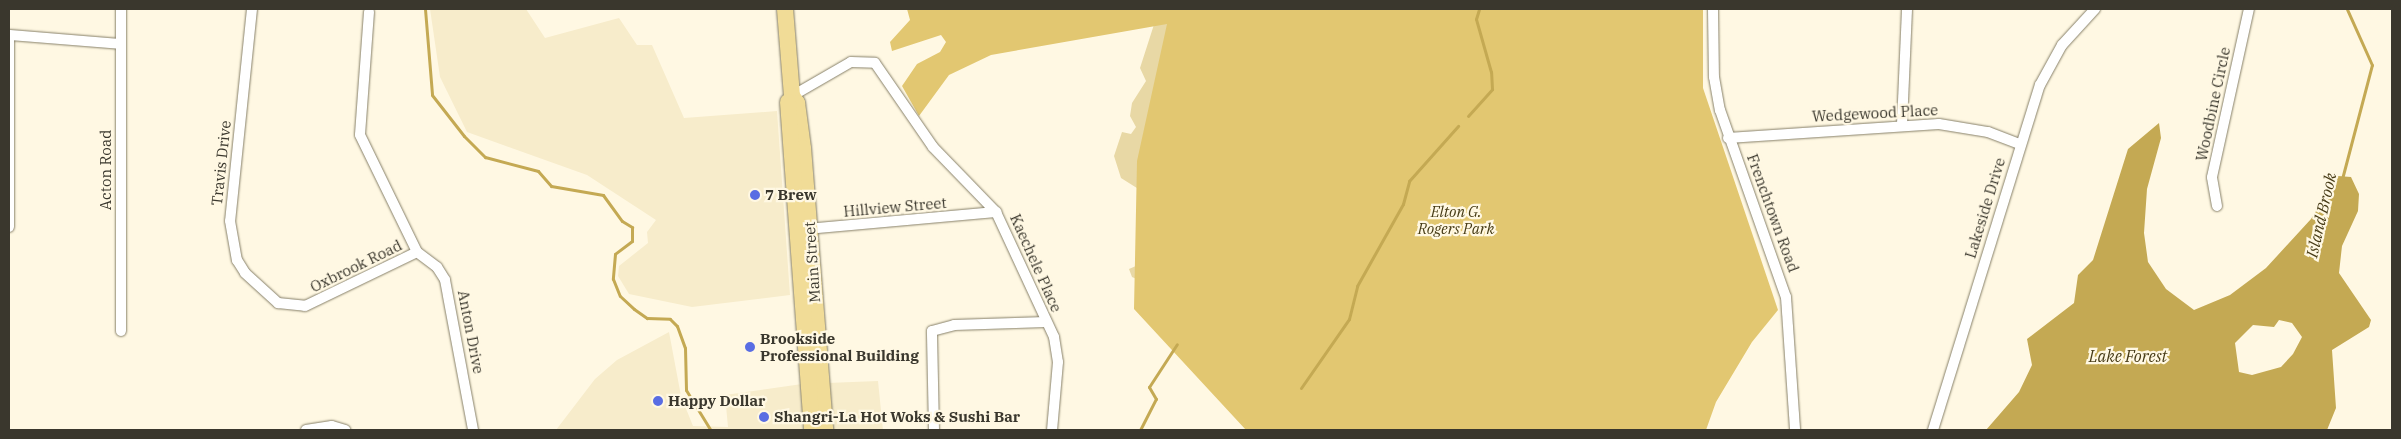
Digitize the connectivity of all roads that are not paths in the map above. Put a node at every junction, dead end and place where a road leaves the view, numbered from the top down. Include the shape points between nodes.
1 (121, 9) edge
2 (252, 9) edge
3 (785, 9) edge
4 (1713, 9) edge
5 (1907, 9) edge
6 (2095, 9) edge
7 (2249, 9) edge
8 (369, 12) dead end
9 (9, 37) edge
10 (121, 44) junction
11 (792, 96) junction
12 (1902, 124) junction
13 (1728, 138) junction
14 (2020, 144) junction
15 (2217, 206) dead end
16 (996, 212) junction
17 (9, 227) edge
18 (803, 229) junction
19 (417, 252) junction
20 (278, 303) joint
21 (1046, 322) junction
22 (121, 331) dead end
23 (811, 339) junction
24 (306, 430) edge
25 (345, 430) edge
26 (473, 430) edge
27 (812, 430) edge
28 (825, 430) edge
29 (934, 430) edge
30 (1052, 430) edge
31 (1795, 430) edge
32 (1933, 430) edge

1 - 10 street, Acton Road
2 - 20 street, Travis Drive via 230,221 237,260 245,273
3 - 11 main road, Main Street
4 - 13 street, Frenchtown Road via 1714,77
5 - 12 street
6 - 14 street, Lakeside Drive via 2051,64
7 - 15 street, Woodbine Circle via 2212,177
8 - 19 street via 360,134
9 - 10 street
9 - 17 street
10 - 22 street, Acton Road
11 - 16 street, Kaechele Place via 851,62 875,63 933,147
11 - 18 main road, Main Street via 797,103
12 - 13 street, Wedgewood Place
12 - 14 street, Wedgewood Place via 1972,128
13 - 31 street, Frenchtown Road via 1786,297
14 - 32 street, Lakeside Drive
16 - 18 street, Hillview Street
16 - 21 street, Kaechele Place
18 - 23 main road, Main Street
19 - 20 street, Oxbrook Road via 314,304
19 - 26 street, Anton Drive via 437,267 445,280
21 - 29 street via 937,328 930,343
21 - 30 street, Kaechele Place via 1058,362
23 - 27 main road, Main Street
23 - 28 main road, Main Street
24 - 25 street via 332,426

